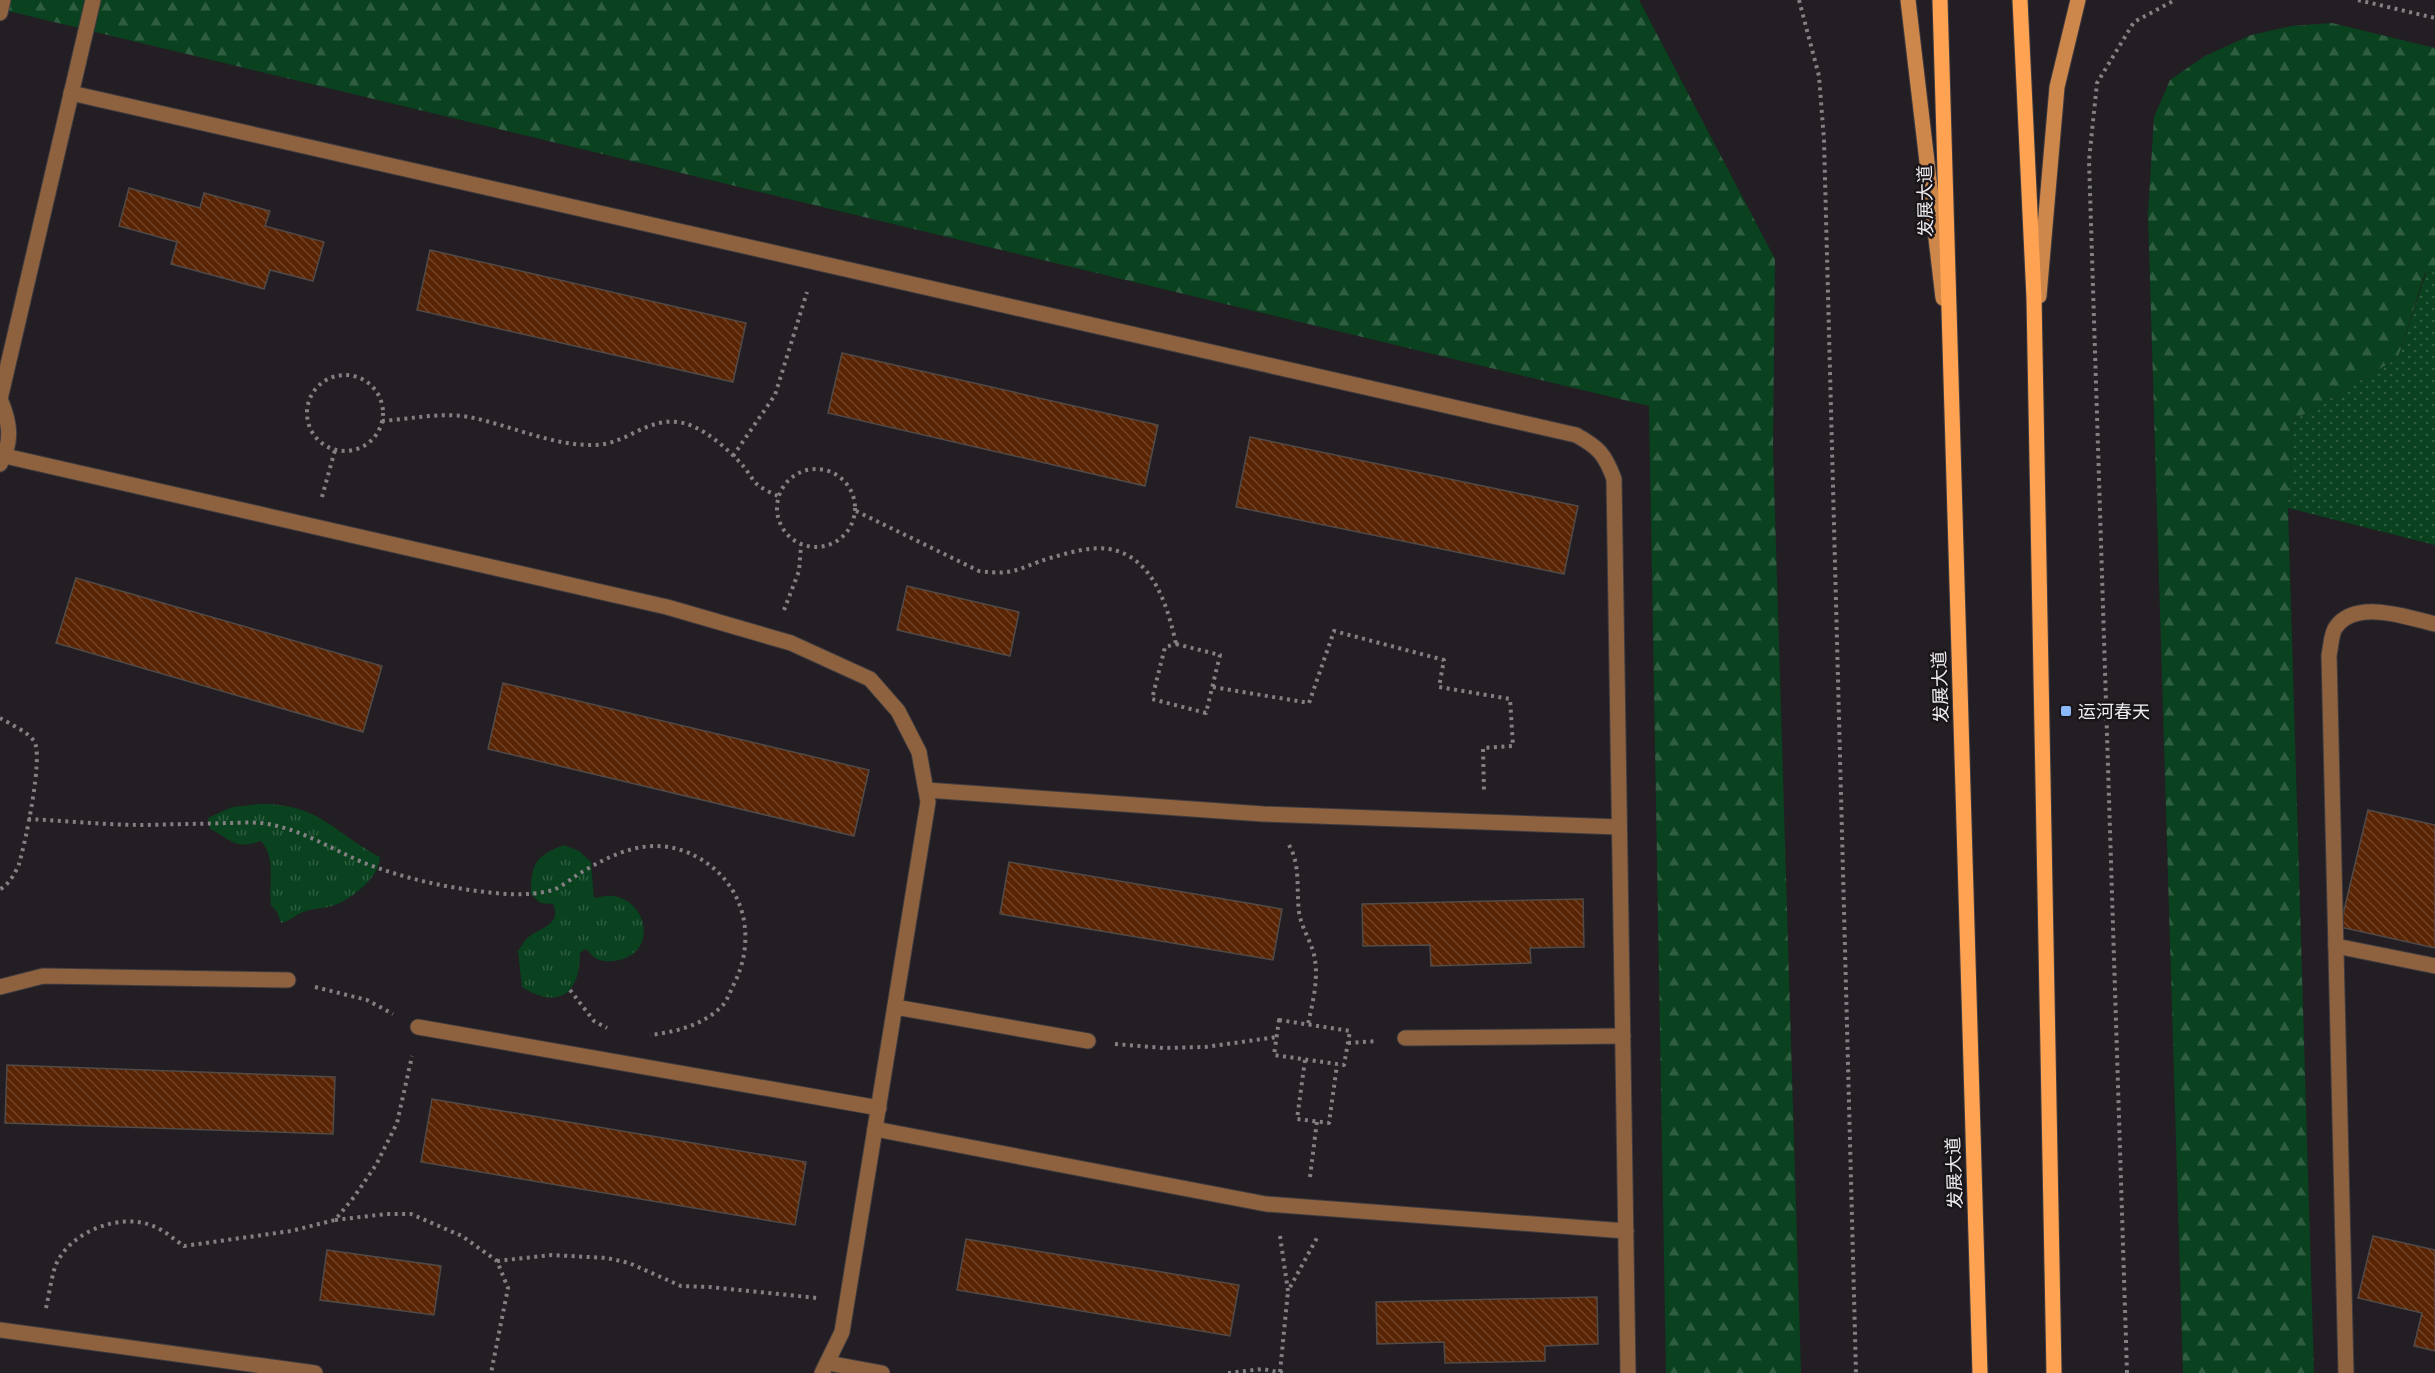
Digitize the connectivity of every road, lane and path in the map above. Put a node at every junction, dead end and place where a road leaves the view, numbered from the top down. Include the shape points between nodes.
1 (3, 0) edge
2 (93, 0) edge
3 (1799, 0) edge
4 (1908, 0) edge
5 (1940, 0) edge
6 (2020, 0) edge
7 (2078, 0) edge
8 (2175, 0) edge
9 (2358, 0) edge
10 (0, 13) edge
11 (2435, 18) edge
12 (71, 93) junction
13 (816, 262) junction
14 (1949, 347) junction
15 (2034, 347) junction
16 (0, 399) edge
17 (382, 421) junction
18 (335, 450) junction
19 (733, 456) junction
20 (2, 460) edge
21 (778, 496) junction
22 (856, 511) junction
23 (314, 527) junction
24 (801, 545) junction
25 (2435, 624) edge
26 (772, 638) junction
27 (1176, 644) junction
28 (1213, 687) junction
29 (0, 718) edge
30 (926, 790) junction
31 (1263, 814) junction
32 (28, 819) junction
33 (1485, 822) junction
34 (1619, 827) junction
35 (0, 889) edge
36 (2336, 945) junction
37 (2435, 966) edge
38 (288, 980) joint
39 (0, 987) edge
40 (570, 990) dead end
41 (895, 1006) junction
42 (1308, 1024) junction
43 (418, 1027) junction
44 (610, 1029) dead end
45 (645, 1036) dead end
46 (1623, 1036) junction
47 (1277, 1037) junction
48 (1405, 1038) dead end
49 (1088, 1041) joint
50 (1305, 1060) junction
51 (1337, 1065) junction
52 (879, 1108) junction
53 (1317, 1121) junction
54 (875, 1129) junction
55 (1275, 1205) junction
56 (1305, 1208) junction
57 (1333, 1209) junction
58 (334, 1220) junction
59 (1626, 1232) junction
60 (497, 1261) junction
61 (1288, 1291) junction
62 (847, 1302) junction
63 (0, 1330) edge
64 (40, 1336) junction
65 (825, 1368) edge
66 (1282, 1372) edge
67 (315, 1373) edge
68 (491, 1373) edge
69 (882, 1373) edge
70 (1228, 1373) edge
71 (1628, 1373) edge
72 (1856, 1373) edge
73 (1980, 1373) edge
74 (2054, 1373) edge
75 (2127, 1373) edge
76 (2346, 1373) edge

1 - 10 lane
2 - 12 lane
3 - 72 path via 1819,76 1824,140
4 - 14 main road
5 - 14 main road, 发展大道
6 - 15 main road
7 - 15 main road via 2057,87
8 - 75 path via 2134,22 2097,83 2089,160
9 - 11 path
12 - 13 lane
12 - 16 lane
13 - 19 path via 775,395
13 - 34 lane via 1576,435 1595,445 1607,459 1614,479
14 - 73 main road, 发展大道
15 - 74 main road
16 - 20 lane via 10,437
17 - 18 path via 370,442 359,448
17 - 18 path via 384,408 373,386 351,375 326,379 309,398 308,424 323,445
17 - 19 path via 467,417 576,445 597,445 645,426 675,422 691,425
18 - 23 path
19 - 21 path via 758,485
20 - 23 lane
21 - 22 path via 793,476 805,470 830,471 850,487
21 - 24 path via 779,523
22 - 24 path via 853,524 835,544 822,548
22 - 27 path via 979,571 1018,572 1076,551 1107,548 1127,554 1162,593
23 - 26 lane via 667,607
24 - 26 path via 799,571
25 - 36 lane via 2384,612 2352,614 2335,628 2329,655
26 - 30 lane via 870,679 898,711 920,752
27 - 28 path via 1220,655
27 - 28 path via 1165,648 1152,699 1206,714
28 - 33 path via 1310,703 1334,631 1444,660 1439,687 1510,699 1513,746 1483,748
29 - 32 path via 34,740 39,752
30 - 31 lane
30 - 41 lane via 928,802
31 - 33 lane
31 - 42 path via 1278,826 1298,872 1300,921 1314,952 1317,970
32 - 35 path via 18,866
32 - 45 path via 143,825 261,823 306,833 405,877 443,887 507,894 555,890 604,859 635,847 684,851 714,867 733,892 746,927 744,961 723,1004 699,1023 671,1033
33 - 34 lane
34 - 46 lane
36 - 37 lane
36 - 76 lane
38 - 39 lane via 43,976
38 - 43 path via 367,1000
40 - 44 path via 594,1022
41 - 49 lane
41 - 52 lane
42 - 47 path via 1279,1020
42 - 51 path via 1350,1031 1344,1065
43 - 52 lane
43 - 58 path via 397,1123 376,1165
46 - 48 lane
46 - 59 lane
47 - 49 path via 1164,1048
47 - 50 path via 1274,1055
50 - 51 path
50 - 53 path via 1297,1119
51 - 53 path via 1329,1123
52 - 54 lane
53 - 56 path
54 - 55 lane
54 - 62 lane
55 - 56 lane
55 - 61 path
56 - 57 lane
57 - 59 lane
57 - 61 path
58 - 60 path via 411,1214 462,1236
58 - 64 path via 291,1231 184,1246 153,1226 111,1222 70,1245 56,1266
59 - 71 lane
60 - 62 path via 552,1255 607,1258 629,1263 681,1286
60 - 68 path via 508,1288
61 - 66 path
62 - 65 lane via 842,1332
63 - 64 lane
64 - 67 lane
65 - 69 lane
66 - 70 path via 1262,1369

